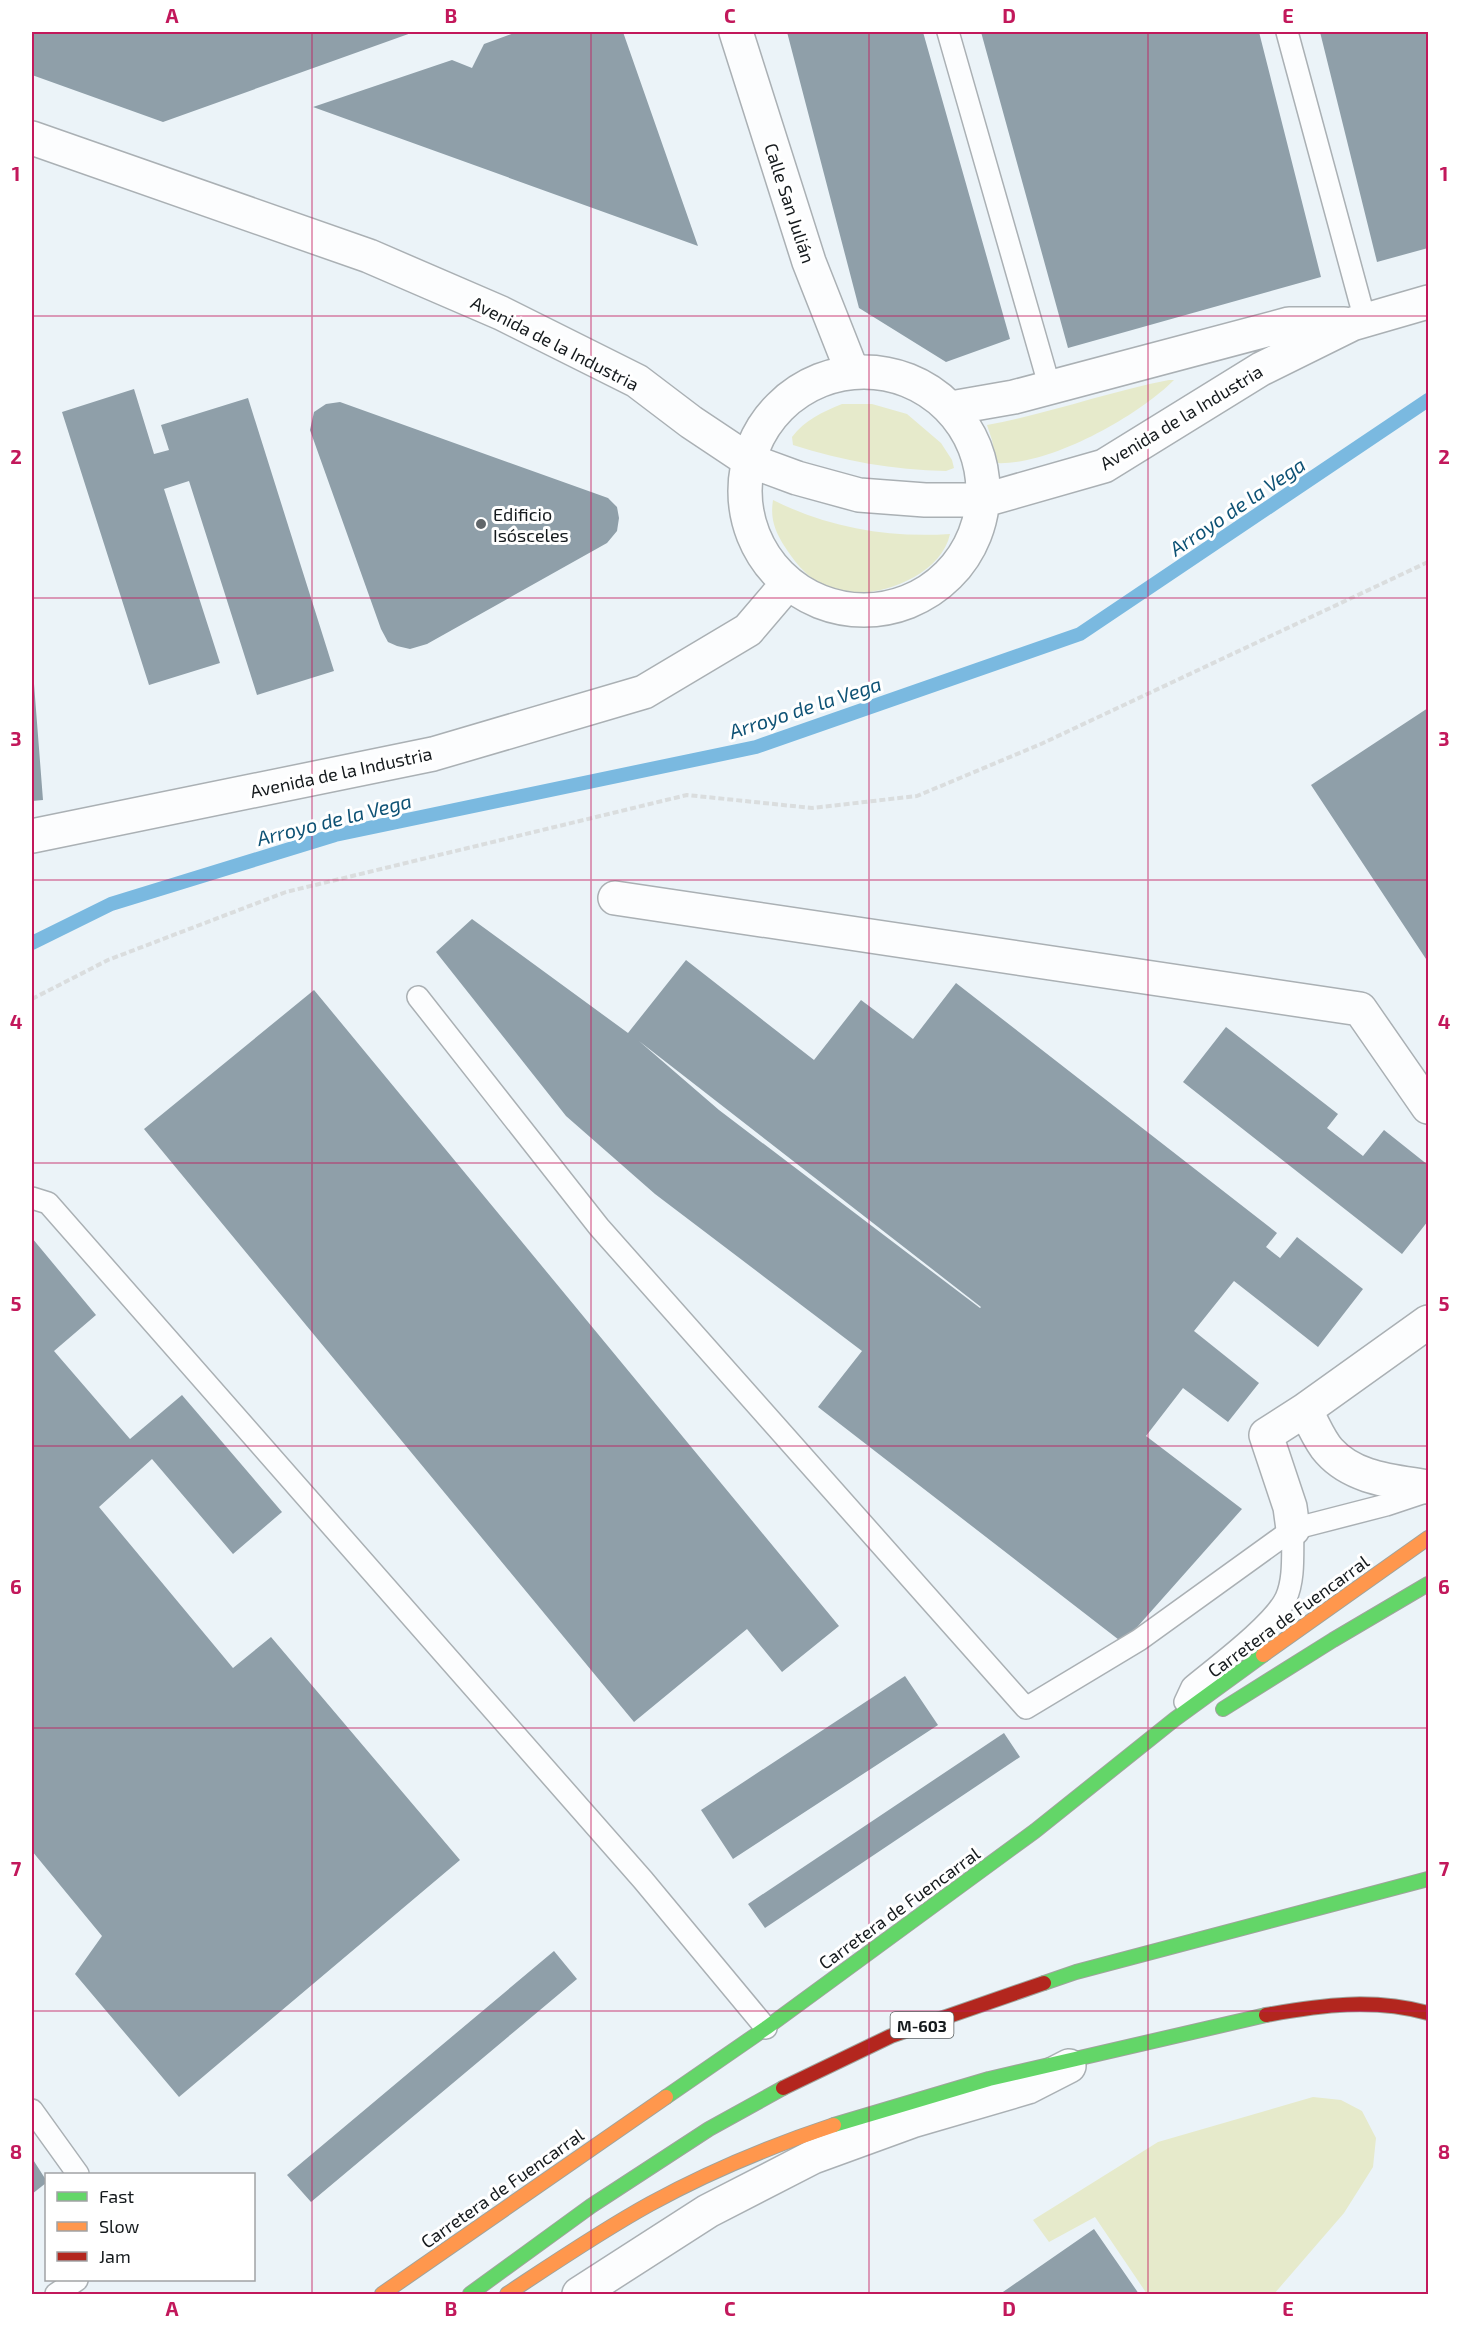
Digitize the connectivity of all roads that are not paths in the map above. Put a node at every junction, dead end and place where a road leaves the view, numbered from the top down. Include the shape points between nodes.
1 (736, 32) edge
2 (948, 32) edge
3 (1287, 32) edge
4 (32, 138) edge
5 (1428, 302) edge
6 (1358, 322) junction
7 (852, 371) junction
8 (1050, 387) junction
9 (951, 408) junction
10 (748, 460) junction
11 (985, 500) junction
12 (788, 583) junction
13 (32, 837) edge
14 (615, 898) dead end
15 (418, 997) dead end
16 (1428, 1107) edge
17 (32, 1198) edge
18 (1428, 1322) edge
19 (1305, 1410) junction
20 (1428, 1489) edge
21 (1293, 1530) junction
22 (1428, 1538) edge
23 (1428, 1584) edge
24 (1210, 1718) dead end
25 (1176, 1719) junction
26 (1124, 1777) dead end
27 (1035, 1831) junction
28 (1428, 1879) edge
29 (1428, 2013) edge
30 (766, 2028) junction
31 (1089, 2055) junction
32 (32, 2110) edge
33 (77, 2173) edge
34 (76, 2281) edge
35 (56, 2295) edge
36 (382, 2295) edge
37 (471, 2295) edge
38 (507, 2295) edge
39 (579, 2295) edge

1 - 7 street, Calle San Julián via 808,262
2 - 8 lane
3 - 6 lane
4 - 10 street, Avenida de la Industria via 369,256 501,313 637,381
5 - 6 street, Avenida de la Industria
6 - 8 street via 1289,324
6 - 11 street, Avenida de la Industria via 1261,369 1104,466
7 - 9 street via 889,373 922,386
7 - 10 street via 817,380 786,399 762,427
8 - 9 street
9 - 11 street via 971,435 982,467
10 - 11 street, Avenida de la Industria via 859,495
10 - 12 street via 744,494 750,528 765,558
11 - 12 street via 976,536 956,568 928,592 894,607 857,610 820,602
12 - 13 street, Avenida de la Industria via 748,630 644,692 433,753
14 - 16 street via 1360,1009
15 - 21 lane via 599,1227 1026,1708 1139,1640
17 - 30 lane via 48,1203 643,1880
18 - 19 street
19 - 20 street via 1327,1449 1348,1468
19 - 21 street via 1266,1435 1290,1507
20 - 21 lane via 1386,1505
21 - 25 lane via 1286,1599 1273,1618 1192,1687
22 - 25 highway, Carretera de Fuencarral
23 - 24 highway
25 - 27 highway, Carretera de Fuencarral
26 - 27 highway
27 - 30 highway, Carretera de Fuencarral
28 - 37 highway, M-603 via 1076,1972 891,2036 807,2075 709,2129 591,2206
29 - 31 highway via 1368,2002 1300,2009
30 - 36 highway, Carretera de Fuencarral
31 - 38 highway via 906,2101 797,2136 692,2182 607,2229
31 - 39 street via 1029,2087 912,2121 813,2157 708,2211
32 - 33 lane
34 - 35 lane

